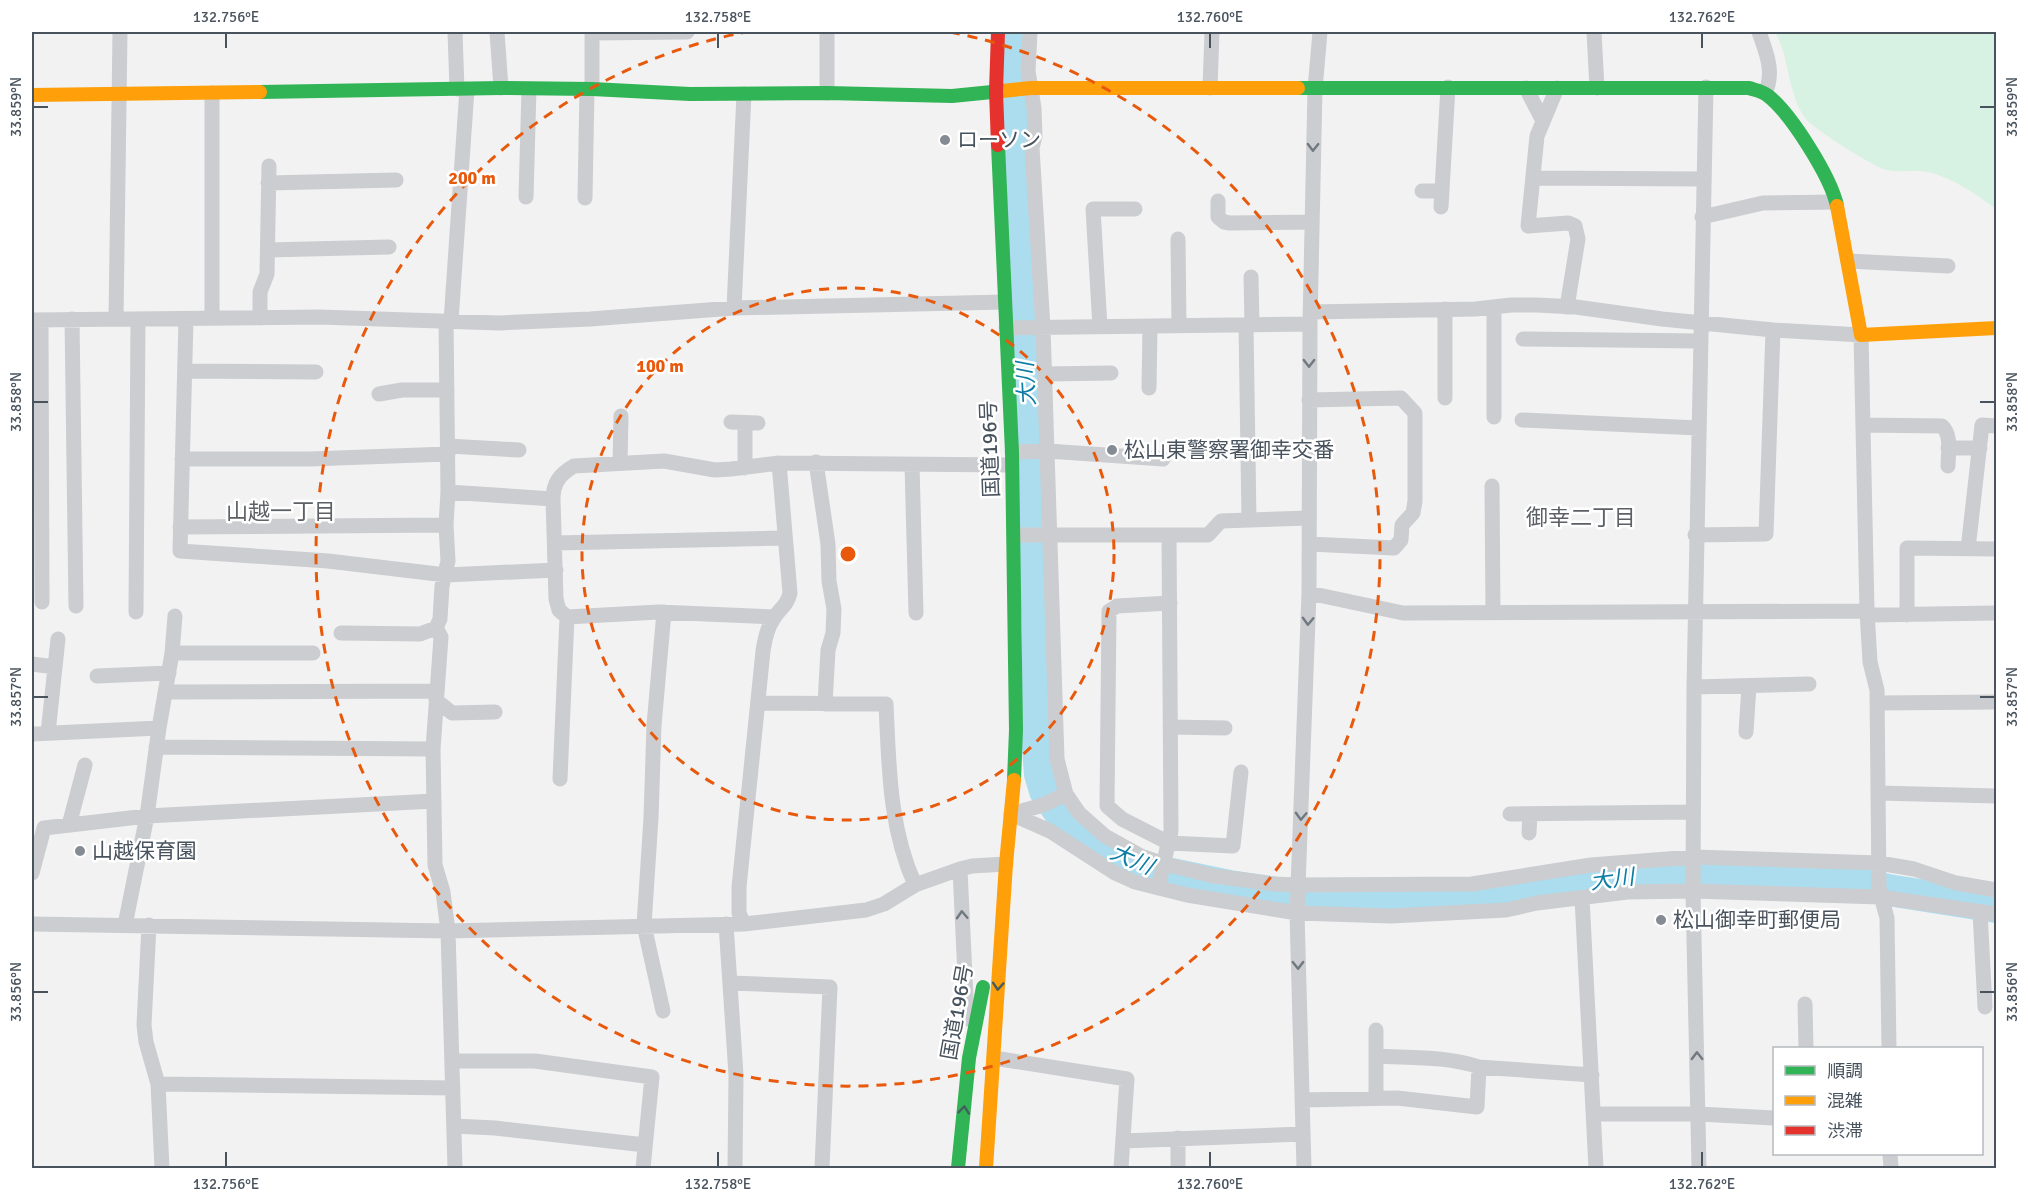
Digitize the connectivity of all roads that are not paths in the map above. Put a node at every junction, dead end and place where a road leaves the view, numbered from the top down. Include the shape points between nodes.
1 (120, 32) edge
2 (455, 32) edge
3 (497, 32) edge
4 (592, 32) edge
5 (687, 32) edge
6 (827, 32) edge
7 (998, 32) edge
8 (1030, 32) edge
9 (1212, 32) edge
10 (1320, 32) edge
11 (1594, 32) edge
12 (1759, 32) edge
13 (1448, 87) junction
14 (1706, 87) junction
15 (501, 88) junction
16 (1027, 88) junction
17 (1210, 88) junction
18 (1315, 88) junction
19 (1526, 88) junction
20 (1557, 88) junction
21 (1597, 88) junction
22 (462, 89) junction
23 (529, 89) junction
24 (590, 89) junction
25 (1002, 91) junction
26 (212, 93) junction
27 (827, 93) junction
28 (1765, 93) junction
29 (32, 94) edge
30 (744, 94) junction
31 (119, 95) junction
32 (1543, 121) junction
33 (269, 166) dead end
34 (1533, 178) junction
35 (1703, 178) junction
36 (396, 180) dead end
37 (268, 183) junction
38 (1422, 191) dead end
39 (1442, 191) junction
40 (526, 197) dead end
41 (585, 198) dead end
42 (1218, 201) dead end
43 (1836, 202) junction
44 (1441, 207) dead end
45 (1135, 210) dead end
46 (1702, 217) junction
47 (1312, 222) junction
48 (1178, 239) dead end
49 (389, 247) dead end
50 (268, 250) junction
51 (1848, 261) junction
52 (1947, 266) dead end
53 (1251, 277) dead end
54 (1005, 302) junction
55 (1494, 307) junction
56 (1567, 307) junction
57 (734, 308) junction
58 (1445, 309) junction
59 (212, 318) junction
60 (260, 318) junction
61 (1310, 318) junction
62 (72, 319) junction
63 (116, 319) junction
64 (138, 319) junction
65 (186, 319) junction
66 (36, 320) edge
67 (448, 321) junction
68 (1700, 323) junction
69 (1249, 325) junction
70 (1179, 326) junction
71 (1100, 327) junction
72 (1150, 327) junction
73 (1011, 328) junction
74 (1038, 328) junction
75 (1996, 328) edge
76 (1773, 330) junction
77 (1861, 334) junction
78 (1523, 339) dead end
79 (1699, 341) junction
80 (185, 371) junction
81 (316, 372) dead end
82 (1111, 373) dead end
83 (1045, 374) junction
84 (1149, 388) dead end
85 (447, 390) junction
86 (379, 394) dead end
87 (1445, 398) dead end
88 (1309, 400) junction
89 (621, 416) dead end
90 (1494, 417) dead end
91 (1522, 420) dead end
92 (745, 423) dead end
93 (1863, 425) junction
94 (1996, 426) edge
95 (1698, 428) junction
96 (1948, 448) junction
97 (1980, 448) junction
98 (448, 450) junction
99 (519, 450) dead end
100 (1044, 451) junction
101 (1015, 456) junction
102 (182, 459) junction
103 (1163, 459) dead end
104 (816, 462) junction
105 (779, 463) junction
106 (620, 464) junction
107 (912, 465) junction
108 (1948, 466) dead end
109 (745, 468) junction
110 (1492, 486) dead end
111 (448, 492) junction
112 (553, 499) junction
113 (1309, 518) junction
114 (1249, 520) junction
115 (446, 525) junction
116 (180, 527) junction
117 (1048, 534) junction
118 (1019, 535) junction
119 (1169, 535) junction
120 (1695, 536) junction
121 (785, 538) junction
122 (555, 543) junction
123 (1309, 544) junction
124 (1968, 549) junction
125 (1996, 549) edge
126 (556, 570) junction
127 (446, 575) junction
128 (1309, 593) junction
129 (42, 602) dead end
130 (1170, 603) junction
131 (76, 606) dead end
132 (136, 612) dead end
133 (664, 612) junction
134 (1493, 612) junction
135 (1694, 612) junction
136 (916, 613) dead end
137 (1867, 613) junction
138 (1996, 613) edge
139 (1907, 615) junction
140 (175, 616) dead end
141 (774, 617) junction
142 (567, 618) junction
143 (436, 628) junction
144 (341, 633) dead end
145 (57, 639) dead end
146 (172, 654) junction
147 (313, 654) dead end
148 (32, 664) edge
149 (55, 667) junction
150 (169, 673) junction
151 (97, 676) dead end
152 (1809, 684) dead end
153 (1749, 686) junction
154 (1694, 687) junction
155 (165, 692) junction
156 (436, 696) junction
157 (1996, 702) edge
158 (758, 703) junction
159 (1877, 703) junction
160 (825, 704) junction
161 (495, 712) dead end
162 (1170, 727) junction
163 (159, 728) junction
164 (1225, 728) dead end
165 (1746, 732) dead end
166 (32, 734) edge
167 (48, 734) junction
168 (156, 747) junction
169 (433, 749) junction
170 (85, 765) dead end
171 (1241, 772) dead end
172 (560, 778) dead end
173 (1878, 793) junction
174 (1062, 796) junction
175 (1996, 796) edge
176 (434, 801) junction
177 (1693, 812) junction
178 (1011, 814) junction
179 (1510, 814) dead end
180 (1530, 814) junction
181 (147, 816) junction
182 (69, 825) junction
183 (1529, 833) dead end
184 (1169, 843) junction
185 (1693, 860) junction
186 (1006, 864) junction
187 (1879, 866) junction
188 (960, 869) junction
189 (32, 873) edge
190 (1162, 875) junction
191 (915, 885) junction
192 (1693, 886) junction
193 (1298, 887) junction
194 (1996, 890) edge
195 (1879, 893) junction
196 (1581, 898) junction
197 (1297, 910) junction
198 (1980, 912) junction
199 (1996, 914) edge
200 (32, 924) edge
201 (726, 924) junction
202 (744, 924) junction
203 (125, 925) junction
204 (149, 925) junction
205 (644, 925) junction
206 (448, 931) junction
207 (730, 983) junction
208 (1806, 1004) dead end
209 (1985, 1007) edge
210 (663, 1011) dead end
211 (1376, 1030) dead end
212 (1806, 1047) edge
213 (1889, 1047) edge
214 (1376, 1056) junction
215 (969, 1058) junction
216 (994, 1058) junction
217 (452, 1061) junction
218 (1479, 1067) junction
219 (1592, 1075) junction
220 (158, 1084) junction
221 (453, 1088) junction
222 (1376, 1097) junction
223 (1302, 1100) junction
224 (1594, 1114) junction
225 (1698, 1114) junction
226 (1773, 1118) edge
227 (454, 1126) junction
228 (1303, 1134) junction
229 (1178, 1138) junction
230 (1123, 1141) junction
231 (645, 1145) junction
232 (162, 1168) edge
233 (455, 1168) edge
234 (643, 1168) edge
235 (735, 1168) edge
236 (822, 1168) edge
237 (958, 1168) edge
238 (986, 1168) edge
239 (1121, 1168) edge
240 (1178, 1168) edge
241 (1304, 1168) edge
242 (1596, 1168) edge
243 (1699, 1168) edge

1 - 31 street
2 - 22 street
3 - 15 street
4 - 5 street
4 - 24 street
6 - 27 street
7 - 25 main road, 国道196号
8 - 16 street
9 - 17 street
10 - 18 street
11 - 21 street
12 - 28 street via 1769,61
13 - 18 main road
13 - 19 main road
13 - 39 street
14 - 21 main road
14 - 28 main road via 1749,88
14 - 35 street
15 - 22 main road
15 - 23 main road
16 - 17 main road
16 - 25 main road
16 - 74 street via 1034,108
17 - 18 main road
18 -> 47 street
19 - 20 main road
19 - 32 street
20 - 21 main road
20 - 32 street
22 - 26 main road
22 - 67 street
23 - 24 main road
23 - 40 street
24 - 30 main road
24 - 41 street
25 - 27 main road via 952,96
25 - 54 main road, 国道196号
26 - 31 main road
26 - 59 street
27 - 30 main road
28 - 43 main road via 1782,110 1823,170
29 - 31 main road
30 - 57 street
31 - 63 street
32 - 34 street via 1537,136
33 - 37 street
34 - 35 street
34 - 56 street via 1528,226 1569,223 1578,231
35 - 46 street
36 - 37 street
37 - 50 street
38 - 39 street
39 - 44 street
42 - 47 street via 1218,217 1224,222
43 - 46 street via 1763,203
43 - 51 main road
45 - 71 street via 1093,210
46 - 68 street
47 - 61 street
48 - 70 street
49 - 50 street
50 - 60 street via 267,274 260,292
51 - 52 street
51 - 77 main road
53 - 69 street
54 - 57 street
54 - 73 main road, 国道196号
55 - 56 street
55 - 58 street
55 - 90 street
56 - 68 street
57 - 67 street via 539,322
58 - 61 street
58 - 87 street
59 - 60 street
59 - 65 street
60 - 67 street
61 - 69 street
61 -> 88 street
62 - 63 street
62 - 66 street
62 - 131 street
63 - 64 street
64 - 65 street
64 - 132 street
65 - 80 street
66 - 129 street
67 - 85 street
68 - 76 street
68 - 79 street
69 - 70 street
69 - 114 street
70 - 72 street
71 - 72 street
71 - 74 street
72 - 84 street
73 - 74 street
73 - 101 main road, 国道196号
74 - 83 street
75 - 77 main road
76 - 77 street
76 - 120 street via 1766,534
77 - 93 street
78 - 79 street
79 - 95 street
80 - 81 street
80 - 102 street
82 - 83 street
83 - 100 street
85 - 86 street
85 - 98 street
88 - 113 street
88 - 123 street via 1401,398 1415,413 1415,435 1413,513 1402,525 1401,540 1394,548
89 - 106 street
91 - 95 street
92 - 109 street
93 - 96 street via 1942,426 1947,430
93 - 137 street
94 - 97 street via 1982,425
95 - 120 street
96 - 97 street
96 - 108 street
97 - 124 street
98 - 99 street
98 - 102 street via 310,459
98 - 111 street
100 - 101 street
100 - 103 street
100 - 117 street
101 - 107 street
101 - 118 main road, 国道196号
102 - 116 street
104 - 105 street
104 - 107 street
104 - 160 street via 834,609
105 - 109 street
105 - 121 street
106 - 109 street via 664,461 715,470
106 - 112 street via 574,466 558,479
107 - 136 street
110 - 134 street via 1485,521
111 - 112 street
111 - 115 street
112 - 122 street
113 - 114 street
113 - 123 street
114 - 119 street via 1221,521 1208,535
115 - 116 street
115 - 127 street
116 - 127 street via 180,551 328,561
117 - 118 street
117 - 119 street
117 - 174 street via 1057,759
118 - 178 main road, 国道196号
119 - 130 street
120 - 135 street
121 - 122 street
121 - 141 street via 790,593 788,603
122 - 126 street
123 - 128 street
124 - 125 street
124 - 139 street via 1907,548
126 - 127 street
126 - 142 street via 556,600
127 - 143 street via 441,619
128 - 134 street via 1403,613
128 -> 193 street
130 - 162 street
130 - 184 street via 1117,606 1109,611 1107,806 1122,819
133 - 141 street
133 - 142 street
133 - 205 street
134 - 135 street
135 - 137 street
135 - 154 street
137 - 139 street
137 - 159 street
138 - 139 street
140 - 146 street
141 - 158 street via 766,634
142 - 172 street
143 - 144 street via 420,634
143 - 156 street via 441,637
145 - 149 street
146 - 147 street
146 - 150 street
148 - 149 street
149 - 167 street
150 - 151 street
150 - 155 street
152 - 153 street
153 - 154 street
153 - 165 street
154 - 177 street
155 - 156 street
155 - 163 street
156 - 161 street via 452,713
156 - 169 street
157 - 159 street
158 - 160 street
158 - 202 street via 738,895
159 - 173 street
160 - 191 street via 886,704 898,838
162 - 164 street
162 - 184 street
163 - 167 street
163 - 168 street
166 - 167 street
168 - 169 street
168 - 181 street
169 - 176 street
170 - 182 street
171 - 184 street via 1233,846
173 - 175 street
173 - 187 street
174 - 178 street
174 - 190 street via 1105,836 1141,856
176 - 181 street
176 - 206 street via 435,865
177 - 180 street
177 - 185 street
178 - 186 main road, 国道196号
178 - 190 street via 1050,831 1115,873
179 - 180 street
180 - 183 street
181 - 182 street
181 - 203 street
182 - 189 street via 44,828
184 - 190 street
185 - 187 street via 1788,859
185 - 192 street
185 - 193 street via 1591,865 1472,884
186 - 188 street
186 - 215 main road, 国道196号
186 -> 216 main road, 国道196号
187 - 194 street via 1914,868 1956,883
187 - 195 street
188 - 191 street
215 -> 188 street
190 - 193 street via 1214,876
190 - 197 street via 1221,902
191 - 202 street via 866,910
192 - 195 street
192 - 196 street
225 -> 192 street
193 - 197 street
195 - 198 street
195 - 213 street via 1887,918
196 - 197 street via 1506,910 1391,916
196 - 219 street
197 -> 223 street
198 - 199 street
198 - 209 street
200 - 203 street
201 - 202 street
201 - 205 street
201 - 207 street
203 - 204 street
204 - 206 street
204 - 220 street via 144,1025
205 - 206 street
205 - 210 street
206 - 217 street
207 - 235 street via 736,1075
207 - 236 street via 830,987
208 - 212 street
211 - 214 street
214 - 218 street via 1427,1058
214 - 222 street
237 -> 215 main road, 国道196号
216 - 230 street via 1127,1079
216 - 238 main road, 国道196号
217 - 221 street
217 - 231 street via 535,1061 652,1077
218 - 219 street
218 - 222 street via 1477,1107
219 - 224 street
220 - 221 street
220 - 232 street
221 - 227 street
222 - 223 street
223 - 228 street
224 - 225 street
224 - 242 street
225 - 226 street
225 - 243 street
227 - 231 street
227 - 233 street
228 - 229 street
228 - 241 street
229 - 230 street
229 - 240 street
230 - 239 street
231 - 234 street

